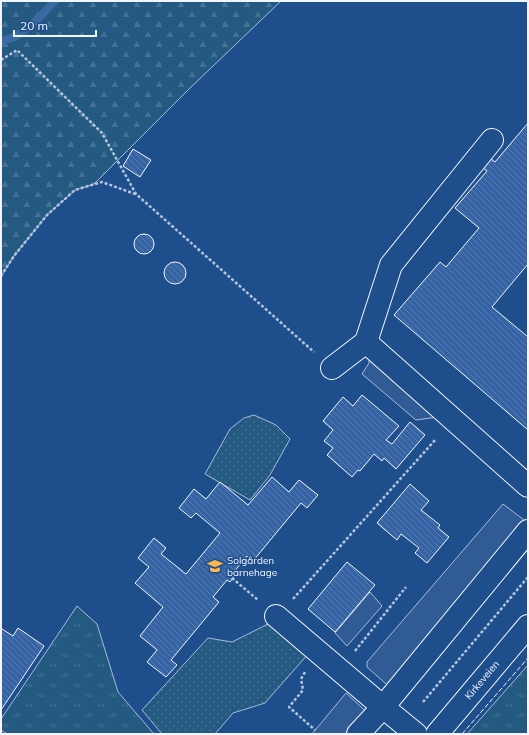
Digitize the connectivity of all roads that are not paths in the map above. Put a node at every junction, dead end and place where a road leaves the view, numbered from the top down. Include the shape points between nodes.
1 (492, 140) dead end
2 (366, 342) junction
3 (332, 368) road end
4 (528, 486) edge
5 (528, 531) edge
6 (276, 616) road end
7 (528, 626) edge
8 (383, 707) junction
9 (410, 729) edge
10 (358, 734) edge
11 (437, 734) edge

1 - 2 main road via 391,265
2 - 3 main road
2 - 4 main road
5 - 8 main road
6 - 8 main road
7 - 11 main road, Kirkeveien
8 - 9 main road
8 - 10 main road

